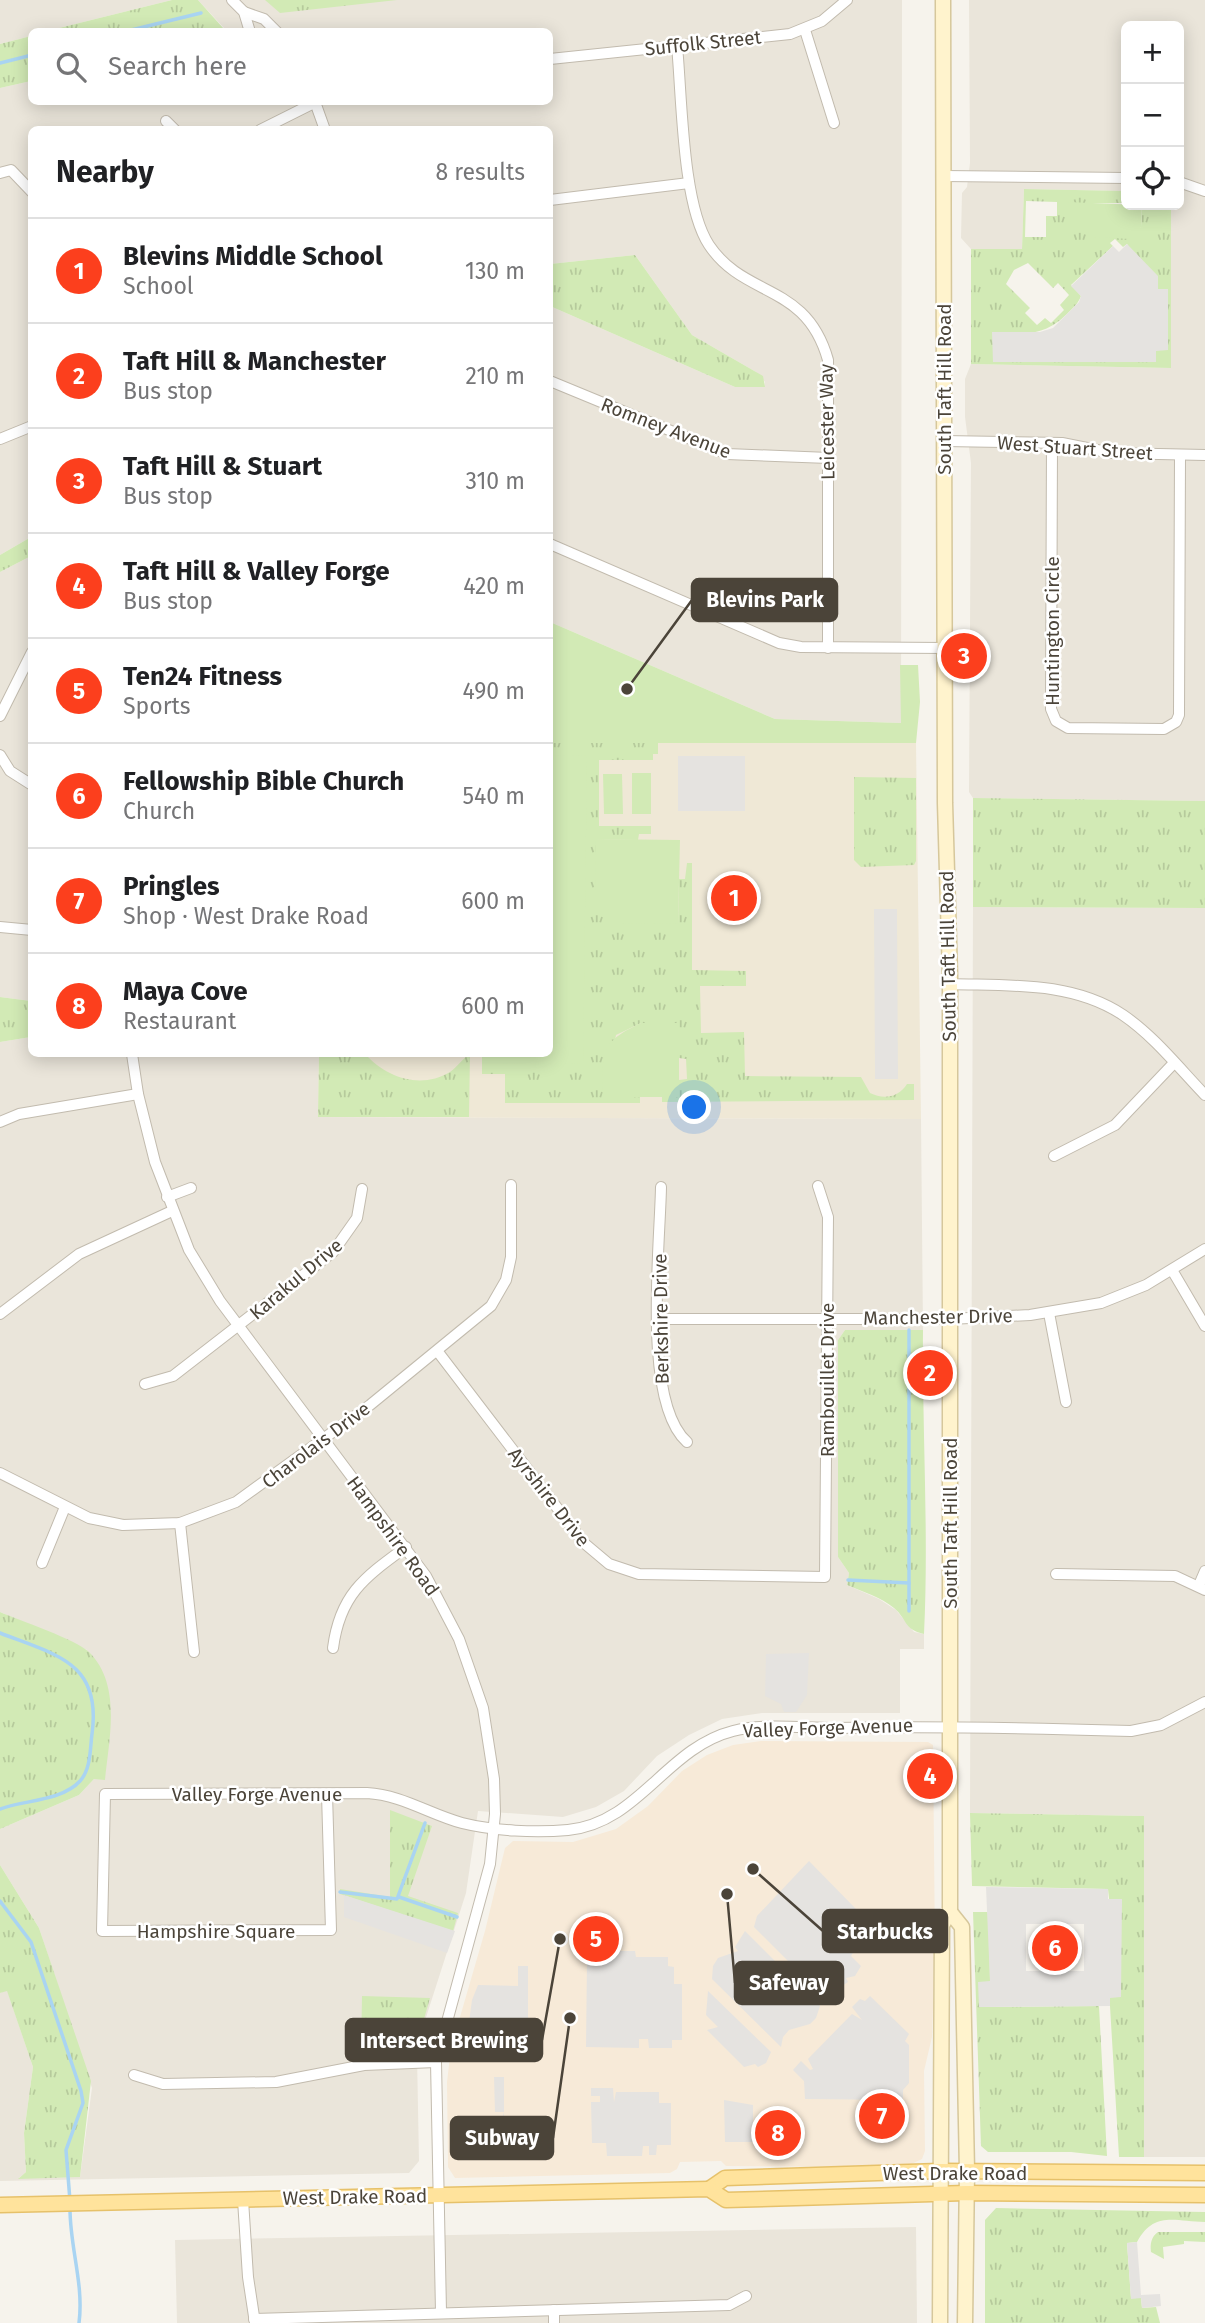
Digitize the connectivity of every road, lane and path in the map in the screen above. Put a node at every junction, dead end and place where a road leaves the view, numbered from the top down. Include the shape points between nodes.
1 (232, 0) edge
2 (847, 0) edge
3 (943, 0) edge
4 (244, 12) junction
5 (249, 28) edge
6 (273, 28) edge
7 (805, 30) junction
8 (677, 46) junction
9 (553, 59) edge
10 (309, 105) edge
11 (316, 105) edge
12 (166, 121) dead end
13 (834, 124) dead end
14 (171, 126) edge
15 (268, 126) edge
16 (324, 126) edge
17 (0, 173) edge
18 (943, 176) junction
19 (1121, 178) edge
20 (689, 183) junction
21 (1184, 184) edge
22 (28, 189) edge
23 (1205, 191) edge
24 (553, 200) edge
25 (553, 382) edge
26 (28, 428) edge
27 (0, 439) edge
28 (944, 441) junction
29 (1052, 443) junction
30 (1180, 455) junction
31 (1205, 455) edge
32 (829, 458) junction
33 (553, 545) edge
34 (828, 648) junction
35 (947, 648) junction
36 (28, 660) edge
37 (0, 716) edge
38 (0, 755) edge
39 (28, 782) edge
40 (0, 927) edge
41 (28, 930) edge
42 (950, 985) junction
43 (132, 1057) edge
44 (1174, 1063) junction
45 (138, 1094) junction
46 (1205, 1095) edge
47 (0, 1122) edge
48 (1054, 1156) dead end
49 (511, 1185) dead end
50 (818, 1186) dead end
51 (661, 1187) dead end
52 (191, 1188) dead end
53 (362, 1189) dead end
54 (167, 1198) junction
55 (172, 1211) junction
56 (1205, 1249) edge
57 (1172, 1270) junction
58 (1049, 1312) junction
59 (0, 1314) edge
60 (659, 1319) junction
61 (827, 1319) junction
62 (950, 1319) junction
63 (238, 1326) junction
64 (1205, 1326) edge
65 (438, 1352) junction
66 (145, 1384) dead end
67 (1066, 1402) dead end
68 (322, 1440) junction
69 (687, 1442) dead end
70 (0, 1473) edge
71 (65, 1507) junction
72 (180, 1523) junction
73 (406, 1546) junction
74 (42, 1563) dead end
75 (1205, 1572) edge
76 (1056, 1574) dead end
77 (825, 1577) joint
78 (1202, 1588) edge
79 (333, 1648) dead end
80 (194, 1652) dead end
81 (1204, 1706) edge
82 (950, 1726) junction
83 (105, 1794) joint
84 (327, 1794) junction
85 (495, 1827) junction
86 (950, 1912) junction
87 (436, 2062) junction
88 (134, 2075) dead end
89 (939, 2171) junction
90 (967, 2171) junction
91 (1205, 2173) edge
92 (709, 2189) junction
93 (939, 2193) junction
94 (966, 2193) junction
95 (436, 2195) junction
96 (1205, 2195) edge
97 (243, 2200) junction
98 (0, 2205) edge
99 (746, 2296) dead end
100 (554, 2310) junction
101 (441, 2312) junction
102 (255, 2321) edge
103 (554, 2323) edge
104 (940, 2323) edge
105 (965, 2323) edge

1 - 4 street
2 - 7 street, Suffolk Street
3 - 18 main road, South Taft Hill Road
4 - 5 street
4 - 6 street via 264,19
7 - 8 street, Suffolk Street
7 - 13 street
8 - 9 street, Suffolk Street
8 - 20 street, Leicester Way
10 - 15 street
11 - 16 street
12 - 14 street
17 - 22 street via 11,170
18 - 19 street
18 - 28 main road, South Taft Hill Road
20 - 24 street
20 - 32 street, Leicester Way via 701,229 720,259 739,275 790,301 820,339 829,376
21 - 23 street
25 - 32 street, Romney Avenue via 727,454
26 - 27 street
28 - 29 street, West Stuart Street
28 - 35 main road, South Taft Hill Road
29 - 30 street, West Stuart Street via 1112,453
29 - 30 street, Huntington Circle via 1051,709 1056,721 1068,728 1164,729 1179,715
30 - 31 street, West Stuart Street
32 - 34 street, Leicester Way
33 - 34 street via 760,637
34 - 35 street
35 - 42 main road, South Taft Hill Road
36 - 37 street
38 - 39 street via 10,771
40 - 41 street
42 - 44 street via 1031,986 1079,994 1124,1016
42 - 62 main road, South Taft Hill Road
43 - 45 street, Hampshire Road
44 - 46 street
44 - 48 street via 1115,1125
45 - 47 street via 19,1114
45 - 54 street, Hampshire Road
49 - 65 street, Charolais Drive via 511,1257 500,1292 480,1319
50 - 61 street, Rambouillet Drive via 828,1217
51 - 60 street, Berkshire Drive
52 - 54 street
53 - 63 street, Karakul Drive via 357,1218 344,1241
54 - 55 street, Hampshire Road
55 - 59 street via 70,1259
55 - 63 street, Hampshire Road via 190,1250
56 - 57 street, Manchester Drive
57 - 58 street, Manchester Drive via 1101,1303
57 - 64 street
58 - 62 street, Manchester Drive
58 - 67 street
60 - 61 street, Manchester Drive
60 - 69 street, Berkshire Drive via 663,1397 677,1433
61 - 62 street, Manchester Drive
61 - 77 street, Rambouillet Drive
62 - 82 main road, South Taft Hill Road
63 - 66 street, Karakul Drive via 173,1376
63 - 68 street, Hampshire Road
65 - 68 street, Charolais Drive
65 - 77 street, Ayrshire Drive via 584,1544 610,1564 655,1576
68 - 72 street, Charolais Drive via 236,1503
68 - 73 street, Hampshire Road
70 - 71 street, Charolais Drive
71 - 72 street, Charolais Drive via 123,1525
71 - 74 street
72 - 80 street
73 - 79 street via 347,1599 335,1628
73 - 85 street, Hampshire Road via 446,1611 483,1708 494,1779
75 - 78 street
76 - 78 street via 1164,1575
81 - 82 street, Valley Forge Avenue via 1161,1726 1131,1731
82 - 85 street, Valley Forge Avenue via 736,1730 691,1749 628,1808 599,1824 565,1830
82 - 86 main road, South Taft Hill Road
83 - 84 street, Valley Forge Avenue
83 - 84 street, Hampshire Square via 102,1931 331,1930
84 - 85 street, Valley Forge Avenue via 383,1794 465,1824
85 - 87 street, Hampshire Road via 485,1893
86 - 89 main road, South Taft Hill Road via 942,1925
86 - 90 main road, South Taft Hill Road via 962,1927
87 - 88 street via 364,2065 276,2082 163,2084
87 - 95 street, Hampshire Road
89 - 90 main road, West Drake Road
89 - 92 main road, West Drake Road via 725,2178
89 - 93 main road, South Taft Hill Road
90 - 91 main road, West Drake Road
90 - 94 main road, South Taft Hill Road
92 - 93 main road, West Drake Road via 726,2200
92 - 95 main road, West Drake Road
93 - 94 main road, West Drake Road
93 - 104 main road, South Taft Hill Road
94 - 96 main road, West Drake Road
94 - 105 main road, South Taft Hill Road
95 - 97 main road, West Drake Road
95 - 101 street, Hampshire Road
97 - 98 main road, West Drake Road
97 - 102 street
99 - 100 street via 729,2305
100 - 101 street
100 - 103 street
101 - 102 street

